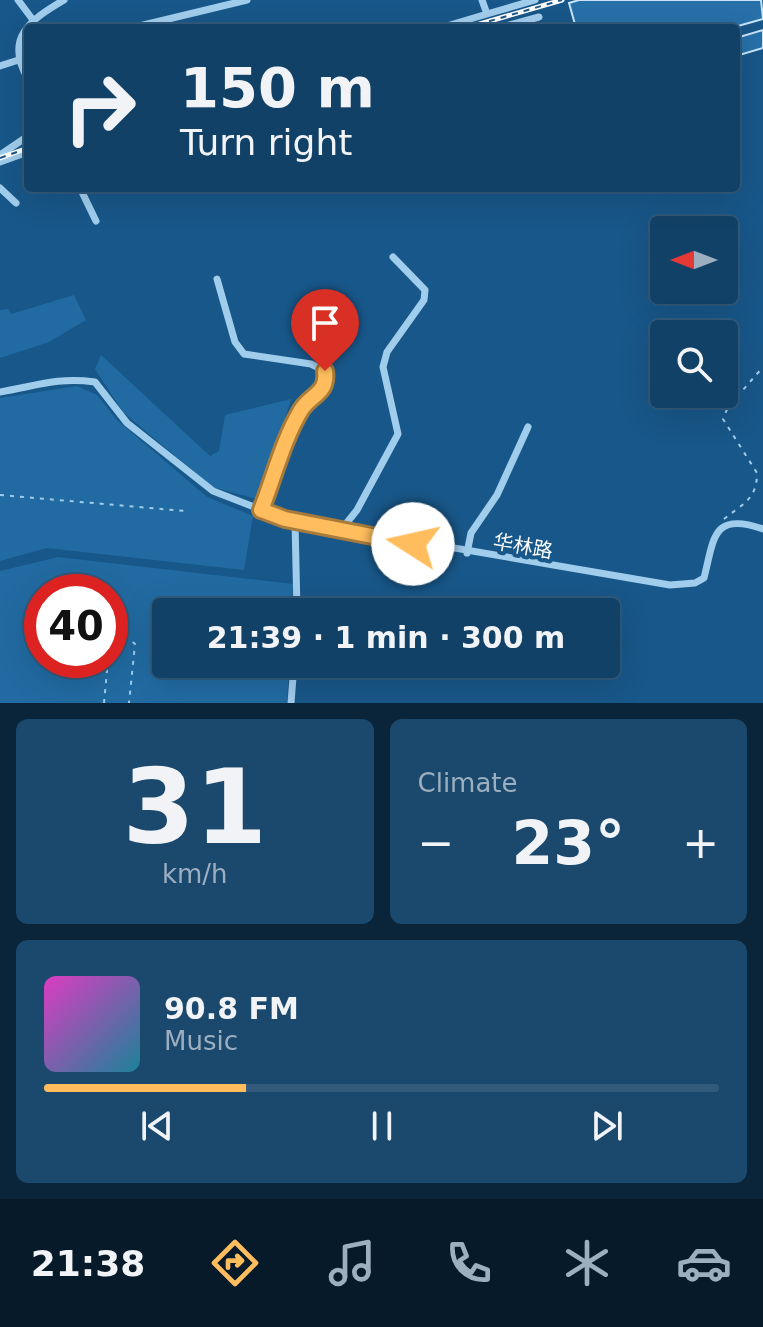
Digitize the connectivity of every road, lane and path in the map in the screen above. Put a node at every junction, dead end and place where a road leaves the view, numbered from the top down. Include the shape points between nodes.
1 (18, 0) edge
2 (64, 0) edge
3 (247, 0) edge
4 (482, 0) edge
5 (535, 0) edge
6 (487, 14) junction
7 (539, 17) dead end
8 (33, 20) junction
9 (31, 24) edge
10 (148, 24) edge
11 (453, 24) edge
12 (513, 24) edge
13 (24, 35) edge
14 (24, 58) edge
15 (18, 60) junction
16 (0, 66) edge
17 (24, 71) edge
18 (24, 139) edge
19 (1, 153) edge
20 (24, 153) edge
21 (0, 162) edge
22 (0, 188) edge
23 (82, 192) edge
24 (16, 203) dead end
25 (96, 221) dead end
26 (393, 257) dead end
27 (217, 279) dead end
28 (763, 367) edge
29 (0, 392) edge
30 (528, 427) dead end
31 (0, 495) edge
32 (261, 510) junction
33 (185, 511) dead end
34 (295, 521) junction
35 (721, 527) junction
36 (763, 529) edge
37 (341, 530) junction
38 (467, 553) junction
39 (297, 598) edge
40 (128, 638) edge
41 (106, 678) edge
42 (293, 678) edge
43 (104, 703) edge
44 (129, 703) edge
45 (291, 703) edge

1 - 8 street
2 - 8 street
3 - 10 street
4 - 6 street
5 - 6 street
6 - 11 street
7 - 12 street
8 - 9 street
13 - 15 street via 17,46
14 - 15 street
15 - 16 street
15 - 17 street
18 - 19 street
20 - 21 street
22 - 24 street
23 - 25 street
26 - 37 street via 425,290 424,300 387,352 383,367 398,434
27 - 32 street via 235,342 244,354 325,371 320,393 306,402 296,419
28 - 35 path via 723,419 757,473 757,482 753,496 722,520
29 - 32 street, 华林路 via 35,382 95,382 127,423 213,491
30 - 38 street via 497,495 471,533
31 - 33 path
32 - 34 street, 华林路
34 - 37 street, 华林路
34 - 39 street
35 - 36 street via 740,523
35 - 38 street, 华林路 via 712,538 704,578 695,583 670,585
37 - 38 street, 华林路
40 - 44 path via 135,644
41 - 43 path
42 - 45 street

